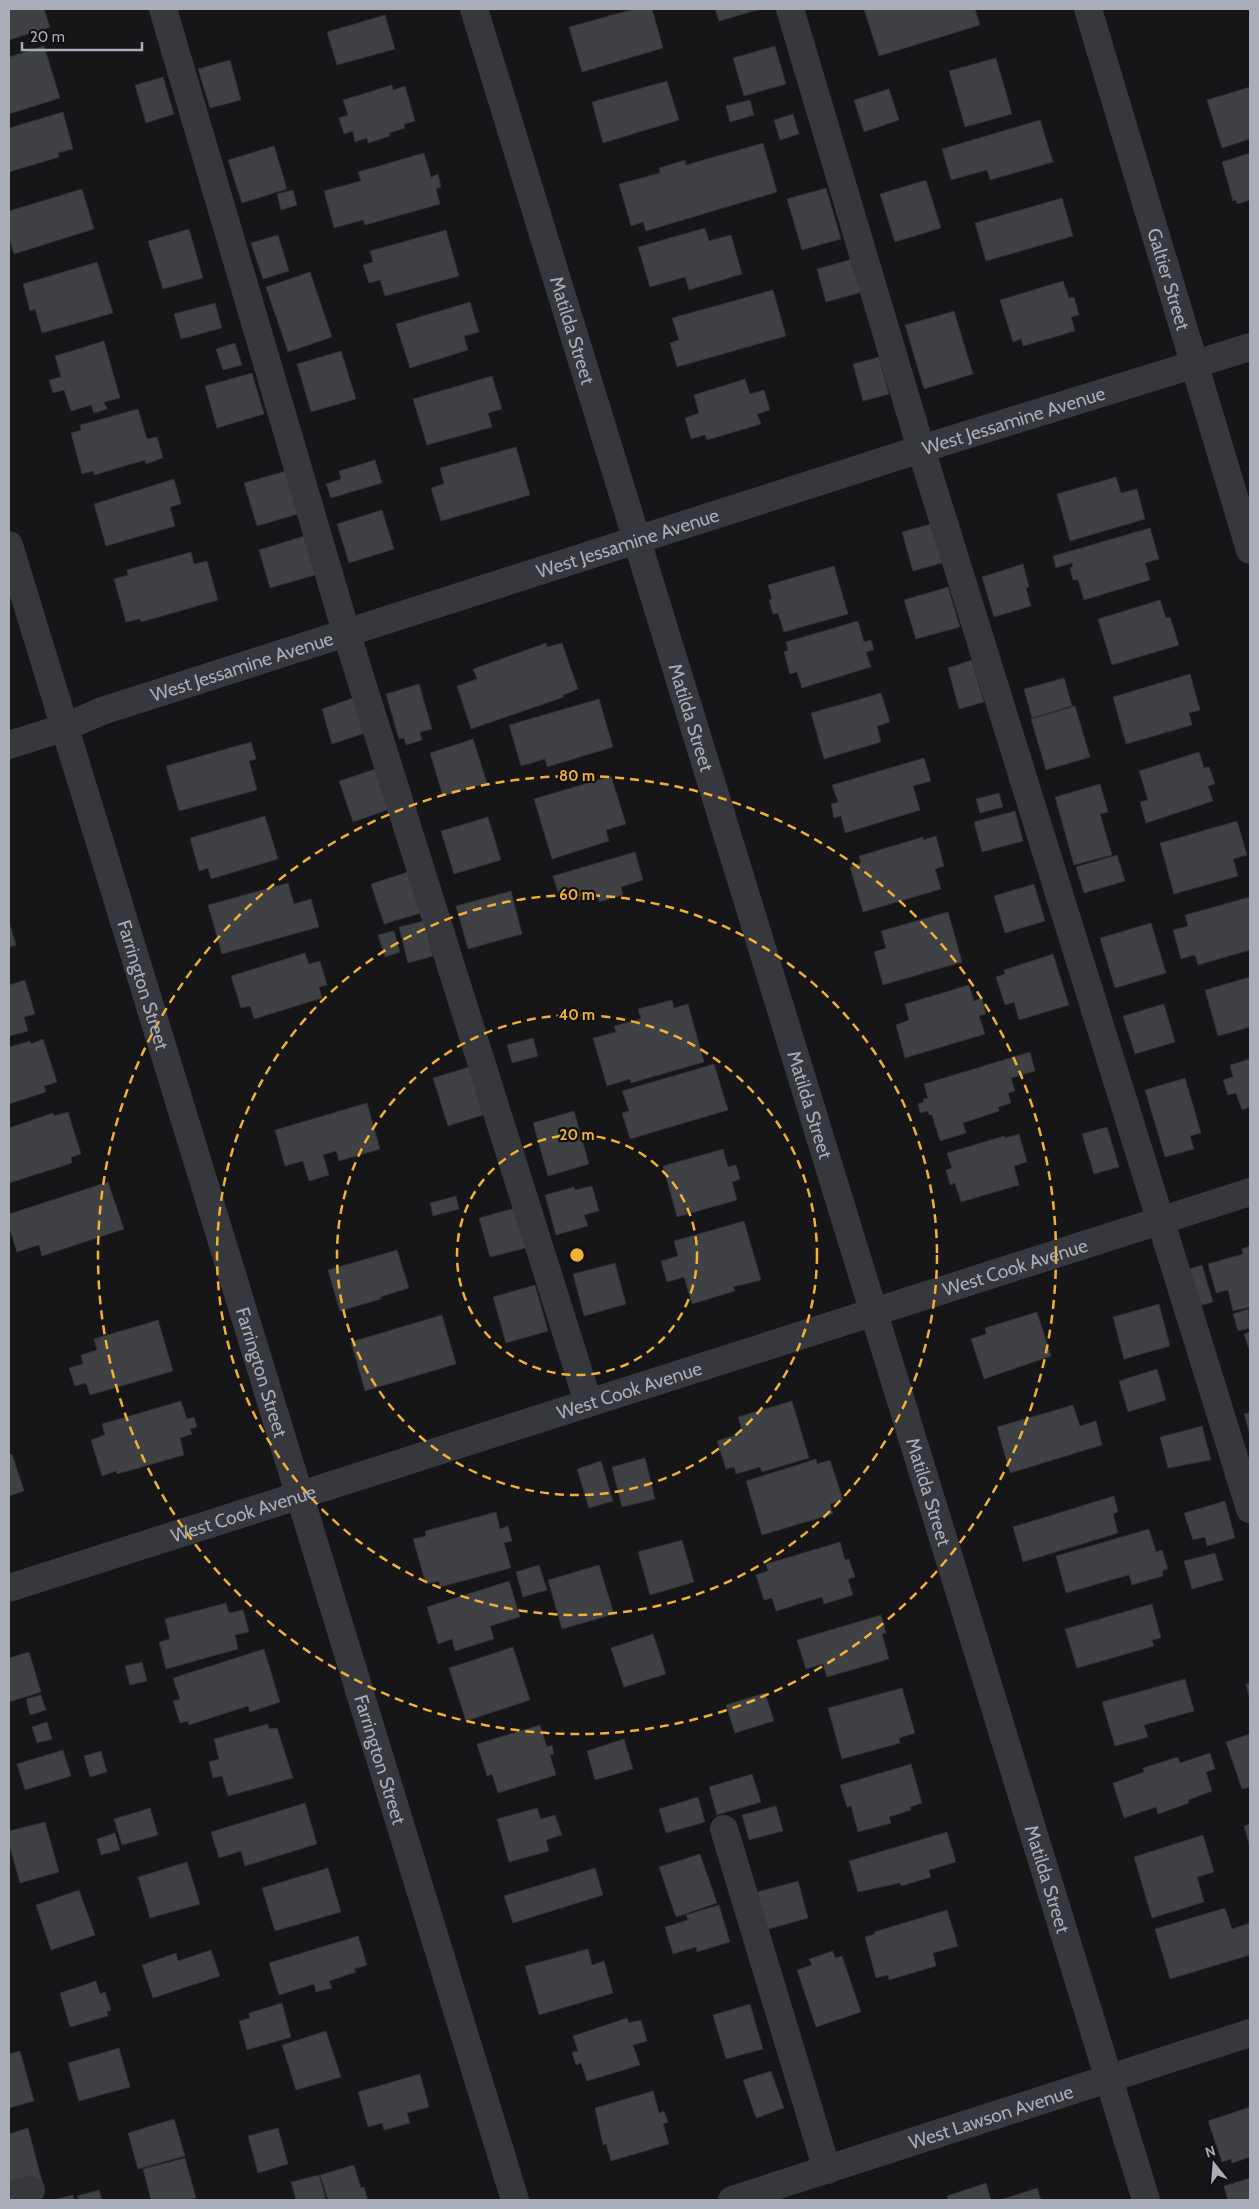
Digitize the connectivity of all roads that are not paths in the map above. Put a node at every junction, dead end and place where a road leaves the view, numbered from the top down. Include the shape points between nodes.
1 (163, 9) edge
2 (474, 9) edge
3 (790, 9) edge
4 (1088, 9) edge
5 (1250, 347) edge
6 (1194, 364) junction
7 (921, 449) junction
8 (637, 540) junction
9 (9, 545) edge
10 (1250, 550) edge
11 (346, 632) junction
12 (63, 728) junction
13 (9, 745) edge
14 (1250, 1192) edge
15 (1162, 1219) junction
16 (873, 1312) junction
17 (588, 1402) junction
18 (299, 1494) junction
19 (1250, 1509) edge
20 (9, 1588) edge
21 (724, 1829) dead end
22 (1250, 2033) edge
23 (1109, 2078) junction
24 (827, 2170) junction
25 (515, 2200) edge
26 (732, 2200) edge
27 (1146, 2200) edge

1 - 11 street
2 - 8 street, Matilda Street
3 - 7 street
4 - 6 street, Galtier Street
5 - 6 street, West Jessamine Avenue
6 - 7 street, West Jessamine Avenue
6 - 10 street, Galtier Street
7 - 8 street, West Jessamine Avenue
7 - 15 street
8 - 11 street, West Jessamine Avenue
8 - 16 street, Matilda Street
9 - 12 street, Farrington Street
11 - 12 street, West Jessamine Avenue via 102,711
11 - 17 street
12 - 13 street, West Jessamine Avenue
12 - 18 street, Farrington Street
14 - 15 street, West Cook Avenue
15 - 16 street, West Cook Avenue
15 - 19 street
16 - 17 street, West Cook Avenue
16 - 23 street, Matilda Street
17 - 18 street, West Cook Avenue
18 - 20 street, West Cook Avenue
18 - 25 street, Farrington Street
21 - 24 street
22 - 23 street, West Lawson Avenue
23 - 24 street, West Lawson Avenue
23 - 27 street, Matilda Street
24 - 26 street, West Lawson Avenue

